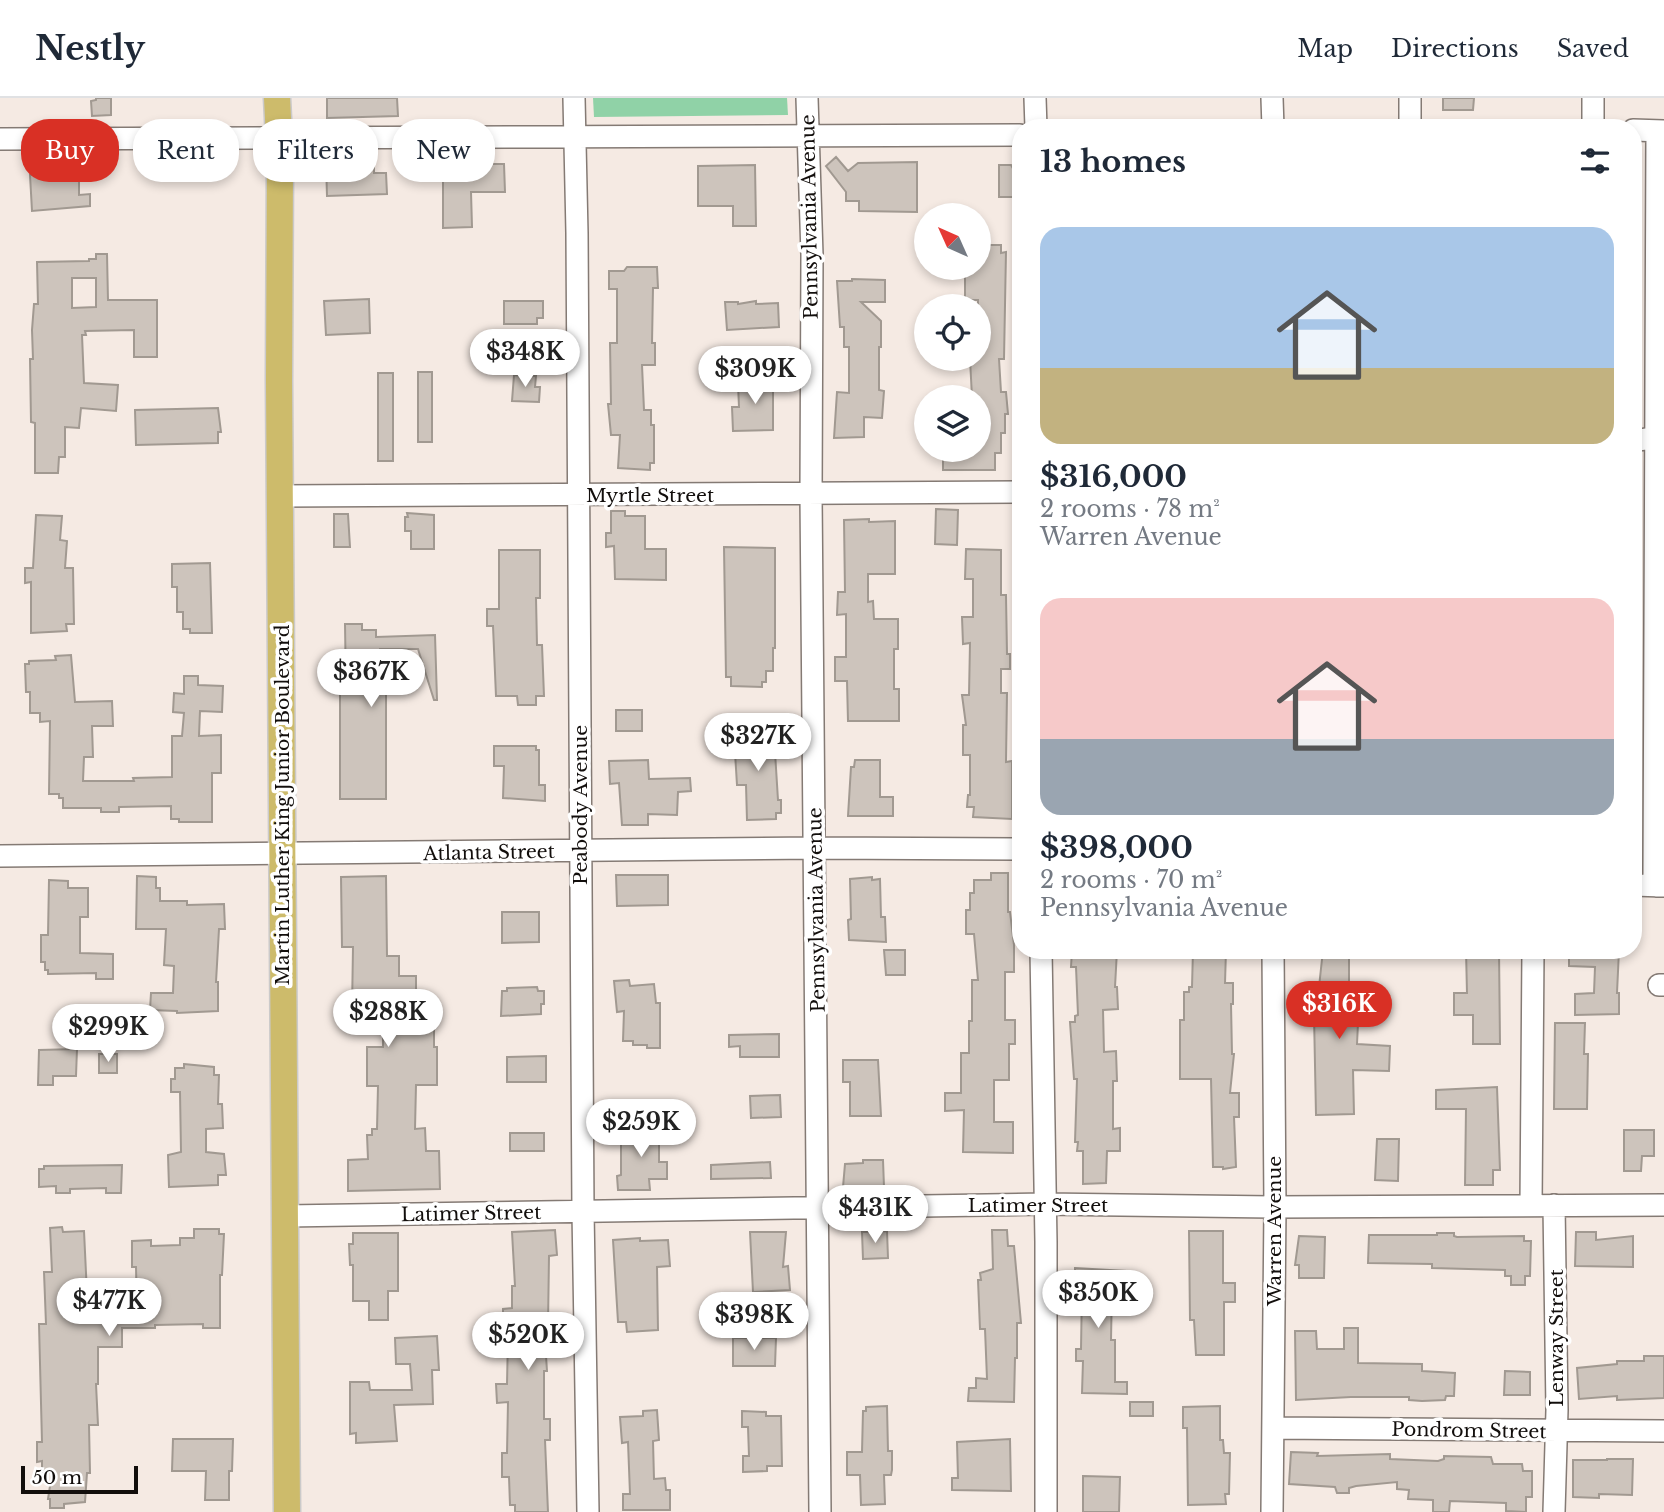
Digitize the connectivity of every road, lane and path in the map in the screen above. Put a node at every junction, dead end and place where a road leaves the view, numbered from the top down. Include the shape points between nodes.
1 (277, 98) edge
2 (574, 98) edge
3 (807, 98) edge
4 (1035, 98) edge
5 (1272, 98) edge
6 (1410, 98) edge
7 (1593, 98) edge
8 (279, 119) edge
9 (1036, 119) edge
10 (1273, 119) edge
11 (1410, 119) edge
12 (1593, 119) edge
13 (1642, 130) edge
14 (1660, 131) edge
15 (1012, 135) edge
16 (575, 136) junction
17 (808, 136) junction
18 (378, 138) edge
19 (0, 139) edge
20 (253, 139) edge
21 (280, 182) edge
22 (1660, 437) edge
23 (1642, 440) edge
24 (1012, 492) edge
25 (579, 494) junction
26 (811, 495) junction
27 (280, 496) junction
28 (1659, 787) edge
29 (816, 848) junction
30 (1012, 849) edge
31 (580, 851) junction
32 (283, 854) junction
33 (0, 856) edge
34 (1642, 886) edge
35 (1660, 886) edge
36 (1041, 959) edge
37 (1273, 959) edge
38 (1533, 959) edge
39 (1045, 1204) junction
40 (1531, 1205) junction
41 (1554, 1205) junction
42 (1664, 1205) edge
43 (819, 1207) junction
44 (1275, 1207) junction
45 (583, 1211) junction
46 (286, 1216) junction
47 (1273, 1428) junction
48 (1556, 1430) junction
49 (1664, 1431) edge
50 (287, 1512) edge
51 (588, 1512) edge
52 (820, 1512) edge
53 (1046, 1512) edge
54 (1272, 1512) edge
55 (1554, 1512) edge

1 - 8 main road, Martin Luther King Junior Boulevard
2 - 16 street, Peabody Avenue
3 - 17 street, Pennsylvania Avenue
4 - 9 street
5 - 10 street
6 - 11 street
7 - 12 street
13 - 14 street
14 - 22 street
15 - 17 street
16 - 17 street
16 - 18 street
16 - 25 street, Peabody Avenue
17 - 26 street, Pennsylvania Avenue
19 - 20 street
21 - 27 main road, Martin Luther King Junior Boulevard
22 - 23 street
22 - 28 street
24 - 26 street, Myrtle Street
25 - 26 street, Myrtle Street
25 - 27 street, Myrtle Street
25 - 31 street, Peabody Avenue
26 - 29 street, Pennsylvania Avenue
27 - 32 main road, Martin Luther King Junior Boulevard
28 - 35 street via 1654,874
29 - 30 street, Atlanta Street
29 - 31 street, Atlanta Street
29 - 43 street, Pennsylvania Avenue
31 - 32 street, Atlanta Street
31 - 45 street, Peabody Avenue
32 - 33 street, Atlanta Street
32 - 46 main road, Martin Luther King Junior Boulevard
34 - 35 street
36 - 39 street
37 - 44 street, Warren Avenue
38 - 40 street
39 - 43 street, Latimer Street
39 - 44 street, Latimer Street
39 - 53 street
40 - 41 street, Latimer Street
40 - 44 street, Latimer Street
41 - 42 street, Latimer Street
41 - 48 street, Lenway Street
43 - 45 street, Latimer Street
43 - 52 street, Pennsylvania Avenue
44 - 47 street, Warren Avenue
45 - 46 street, Latimer Street
45 - 51 street, Peabody Avenue
46 - 50 main road, Martin Luther King Junior Boulevard
47 - 48 street, Pondrom Street
47 - 54 street, Warren Avenue
48 - 49 street, Pondrom Street
48 - 55 street, Lenway Street

